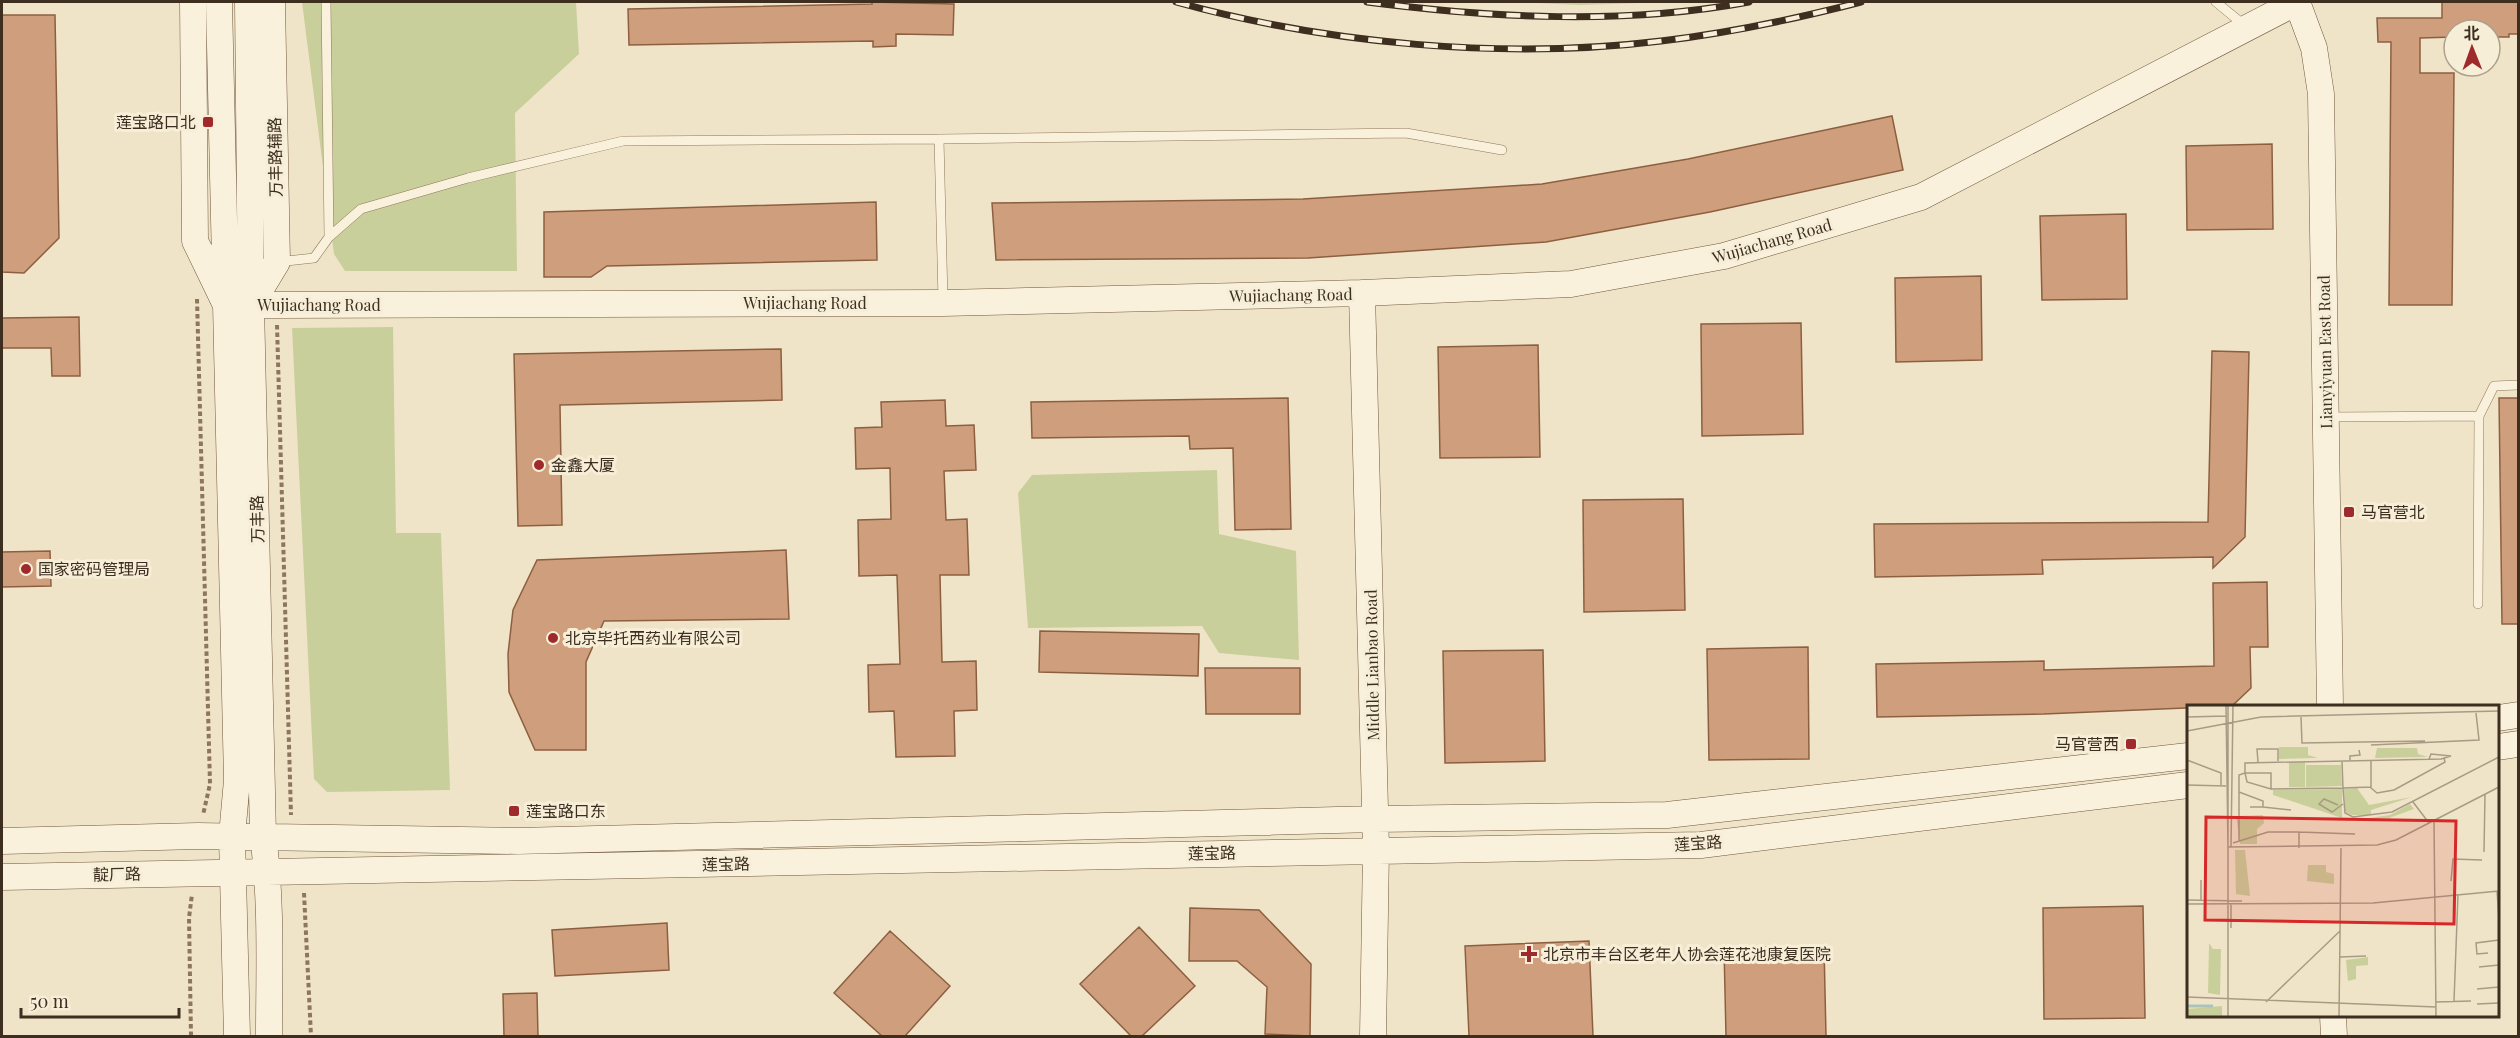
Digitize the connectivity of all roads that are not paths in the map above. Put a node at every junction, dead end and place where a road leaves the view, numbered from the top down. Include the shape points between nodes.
1 (193, 2) edge
2 (219, 2) edge
3 (248, 2) edge
4 (272, 2) edge
5 (326, 2) edge
6 (2216, 2) edge
7 (2297, 2) edge
8 (2248, 29) junction
9 (939, 139) junction
10 (1502, 150) dead end
11 (329, 237) junction
12 (277, 262) junction
13 (251, 265) junction
14 (1362, 293) junction
15 (943, 303) junction
16 (238, 305) junction
17 (2518, 386) edge
18 (2479, 416) junction
19 (2326, 417) junction
20 (2478, 604) dead end
21 (2330, 705) edge
22 (2518, 715) edge
23 (2499, 718) edge
24 (2518, 744) edge
25 (2499, 747) edge
26 (2187, 756) edge
27 (2187, 785) edge
28 (1376, 819) junction
29 (232, 836) junction
30 (263, 836) junction
31 (2, 841) edge
32 (1376, 849) junction
33 (232, 870) junction
34 (268, 871) junction
35 (2, 877) edge
36 (2334, 1017) edge
37 (237, 1036) edge
38 (270, 1036) edge
39 (1373, 1036) edge
40 (2334, 1036) edge

1 - 16 main road via 195,241
2 - 16 main road, 万丰路
3 - 13 main road, 万丰路
4 - 12 main road, 万丰路辅路
5 - 11 lane
6 - 8 lane
7 - 8 main road, Wujiachang Road
7 - 19 main road, Lianyiyuan East Road via 2314,48 2320,94
8 - 14 main road, Wujiachang Road via 1921,197 1746,250 1571,284
9 - 10 lane via 1406,133
9 - 11 lane via 623,141 468,178 361,209
9 - 15 lane
11 - 12 lane via 314,258
12 - 13 lane
12 - 16 main road
13 - 16 main road, 万丰路
14 - 15 main road, Wujiachang Road
14 - 28 main road, Middle Lianbao Road
15 - 16 main road, Wujiachang Road
16 - 29 main road, 万丰路 via 237,780
16 - 30 main road, 万丰路
17 - 18 lane via 2494,386
18 - 19 lane
18 - 20 lane
19 - 21 main road, Lianyiyuan East Road
22 - 23 main road
24 - 25 main road
26 - 28 main road, 莲宝路 via 1667,815
27 - 32 main road, 莲宝路 via 1701,845
28 - 30 main road, 莲宝路 via 518,841
28 - 32 main road, Middle Lianbao Road
29 - 30 main road, 莲宝路
29 - 31 main road, 莲宝路
29 - 33 main road, 万丰路
30 - 34 main road, 万丰路
32 - 34 main road, 莲宝路
32 - 39 main road, Middle Lianbao Road
33 - 34 main road, 莲宝路
33 - 35 main road, 靛厂路
33 - 37 main road, 万丰路
34 - 38 main road, 万丰路
36 - 40 main road

